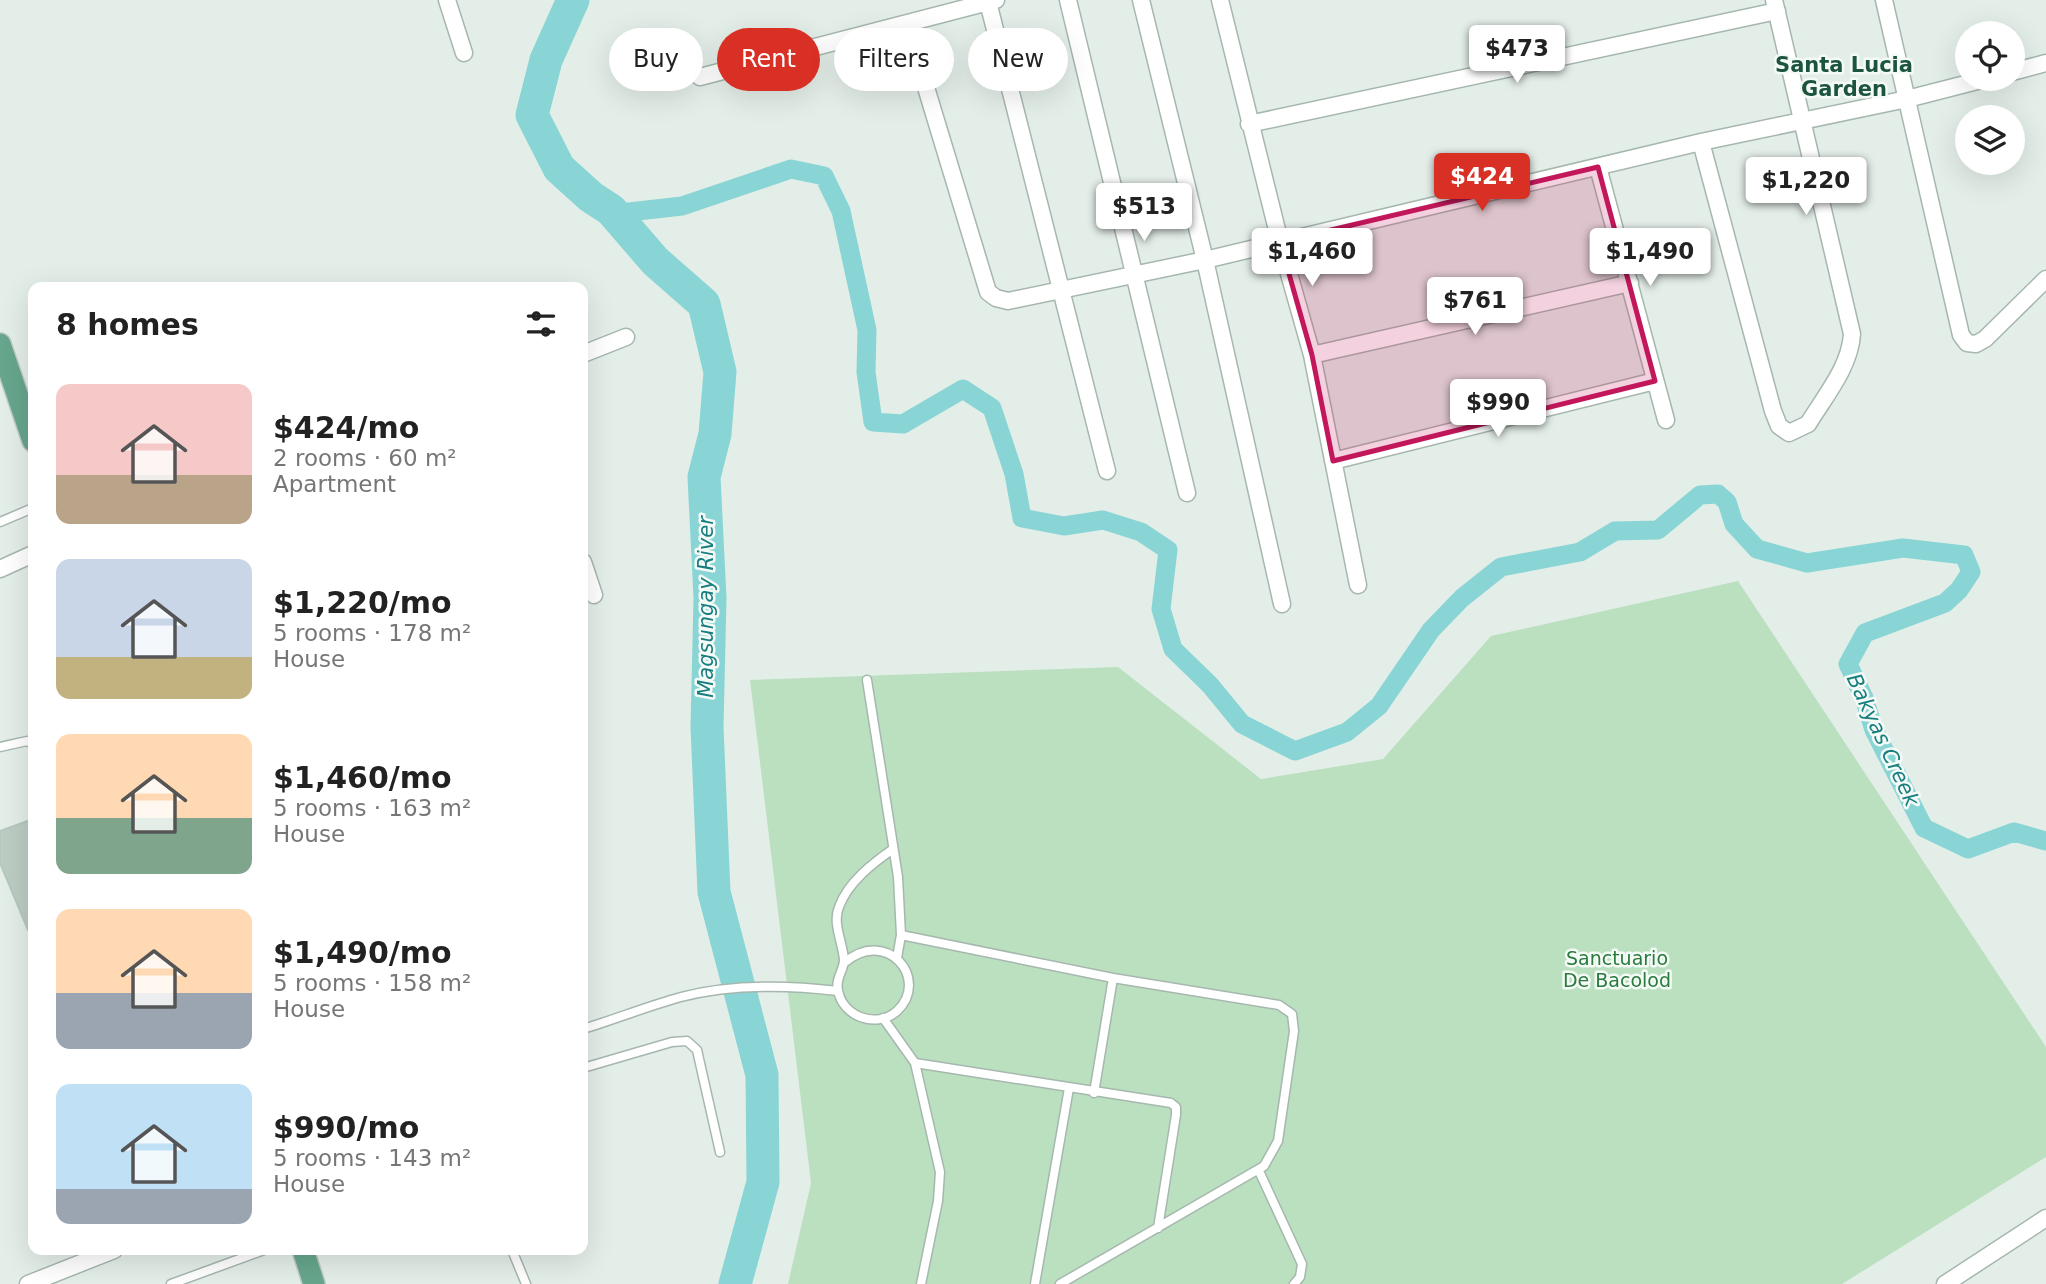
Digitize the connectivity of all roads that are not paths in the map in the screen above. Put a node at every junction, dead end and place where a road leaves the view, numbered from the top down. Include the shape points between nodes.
1 (447, 0) edge
2 (1068, 0) edge
3 (1141, 0) edge
4 (1220, 0) edge
5 (1884, 0) edge
6 (992, 1) edge
7 (1776, 5) edge
8 (890, 28) edge
9 (834, 42) edge
10 (464, 53) dead end
11 (2046, 63) edge
12 (2025, 69) edge
13 (703, 76) edge
14 (1955, 87) edge
15 (927, 91) edge
16 (1907, 99) junction
17 (1802, 119) junction
18 (1250, 124) junction
19 (1701, 142) junction
20 (1598, 167) junction
21 (1280, 242) junction
22 (1205, 260) junction
23 (1133, 276) junction
24 (2046, 279) edge
25 (1630, 283) junction
26 (1059, 290) junction
27 (626, 337) dead end
28 (0, 344) edge
29 (588, 352) edge
30 (1312, 355) junction
31 (4, 373) edge
32 (1654, 381) junction
33 (1666, 420) dead end
34 (28, 429) edge
35 (1333, 461) junction
36 (1107, 471) dead end
37 (1187, 493) dead end
38 (28, 510) edge
39 (0, 522) edge
40 (28, 556) edge
41 (0, 569) edge
42 (588, 577) edge
43 (1358, 585) dead end
44 (594, 595) dead end
45 (1283, 604) dead end
46 (867, 680) dead end
47 (28, 742) edge
48 (0, 747) edge
49 (894, 849) junction
50 (901, 935) junction
51 (897, 958) junction
52 (844, 963) junction
53 (1113, 978) junction
54 (838, 991) junction
55 (883, 1018) junction
56 (588, 1027) edge
57 (915, 1063) junction
58 (588, 1067) edge
59 (1069, 1088) junction
60 (1094, 1093) junction
61 (720, 1153) dead end
62 (1259, 1171) junction
63 (2043, 1223) edge
64 (1158, 1228) junction
65 (101, 1255) edge
66 (250, 1255) edge
67 (305, 1255) edge
68 (514, 1255) edge
69 (28, 1284) edge
70 (171, 1284) edge
71 (314, 1284) edge
72 (526, 1284) edge
73 (920, 1284) edge
74 (1035, 1284) edge
75 (1060, 1284) edge
76 (1294, 1284) edge
77 (1945, 1284) edge

1 - 10 street
2 - 23 street
3 - 22 street
4 - 18 street
5 - 16 street
6 - 8 street
6 - 26 street
7 - 17 street
7 - 18 street
9 - 13 street
11 - 12 street
14 - 16 street
15 - 26 street via 988,292 1008,301
16 - 17 street
16 - 24 street via 1961,335 1967,343 1985,339
17 - 19 street
17 - 19 street via 1852,334 1844,366 1808,424 1789,433 1779,426 1773,411
18 - 21 street
19 - 20 street
20 - 21 street
20 - 25 street
21 - 22 street
21 - 30 street
22 - 23 street
22 - 45 street
23 - 26 street
23 - 37 street
25 - 30 street
25 - 32 street
26 - 36 street
27 - 29 street
28 - 31 main road
30 - 35 street
31 - 34 main road
32 - 33 street
32 - 35 street
35 - 43 street
38 - 39 lane
40 - 41 street
42 - 44 street
46 - 49 lane
47 - 48 lane
49 - 50 lane
49 - 52 lane via 867,868 839,904
50 - 51 lane
50 - 53 lane
51 - 52 lane via 869,948
51 - 55 lane via 906,970 905,999
52 - 54 lane
53 - 60 lane
53 - 62 lane via 1279,1005 1292,1014 1294,1031 1278,1141
54 - 55 lane via 854,1015
54 - 56 lane via 792,985 708,992
55 - 57 lane
57 - 59 lane
57 - 73 lane via 940,1172
58 - 61 lane via 687,1041 697,1050
59 - 60 lane
59 - 74 lane
60 - 64 lane via 1176,1107
62 - 64 lane
62 - 76 lane via 1302,1265
63 - 77 street
64 - 75 lane
65 - 69 street
66 - 70 lane
67 - 71 main road
68 - 72 lane

